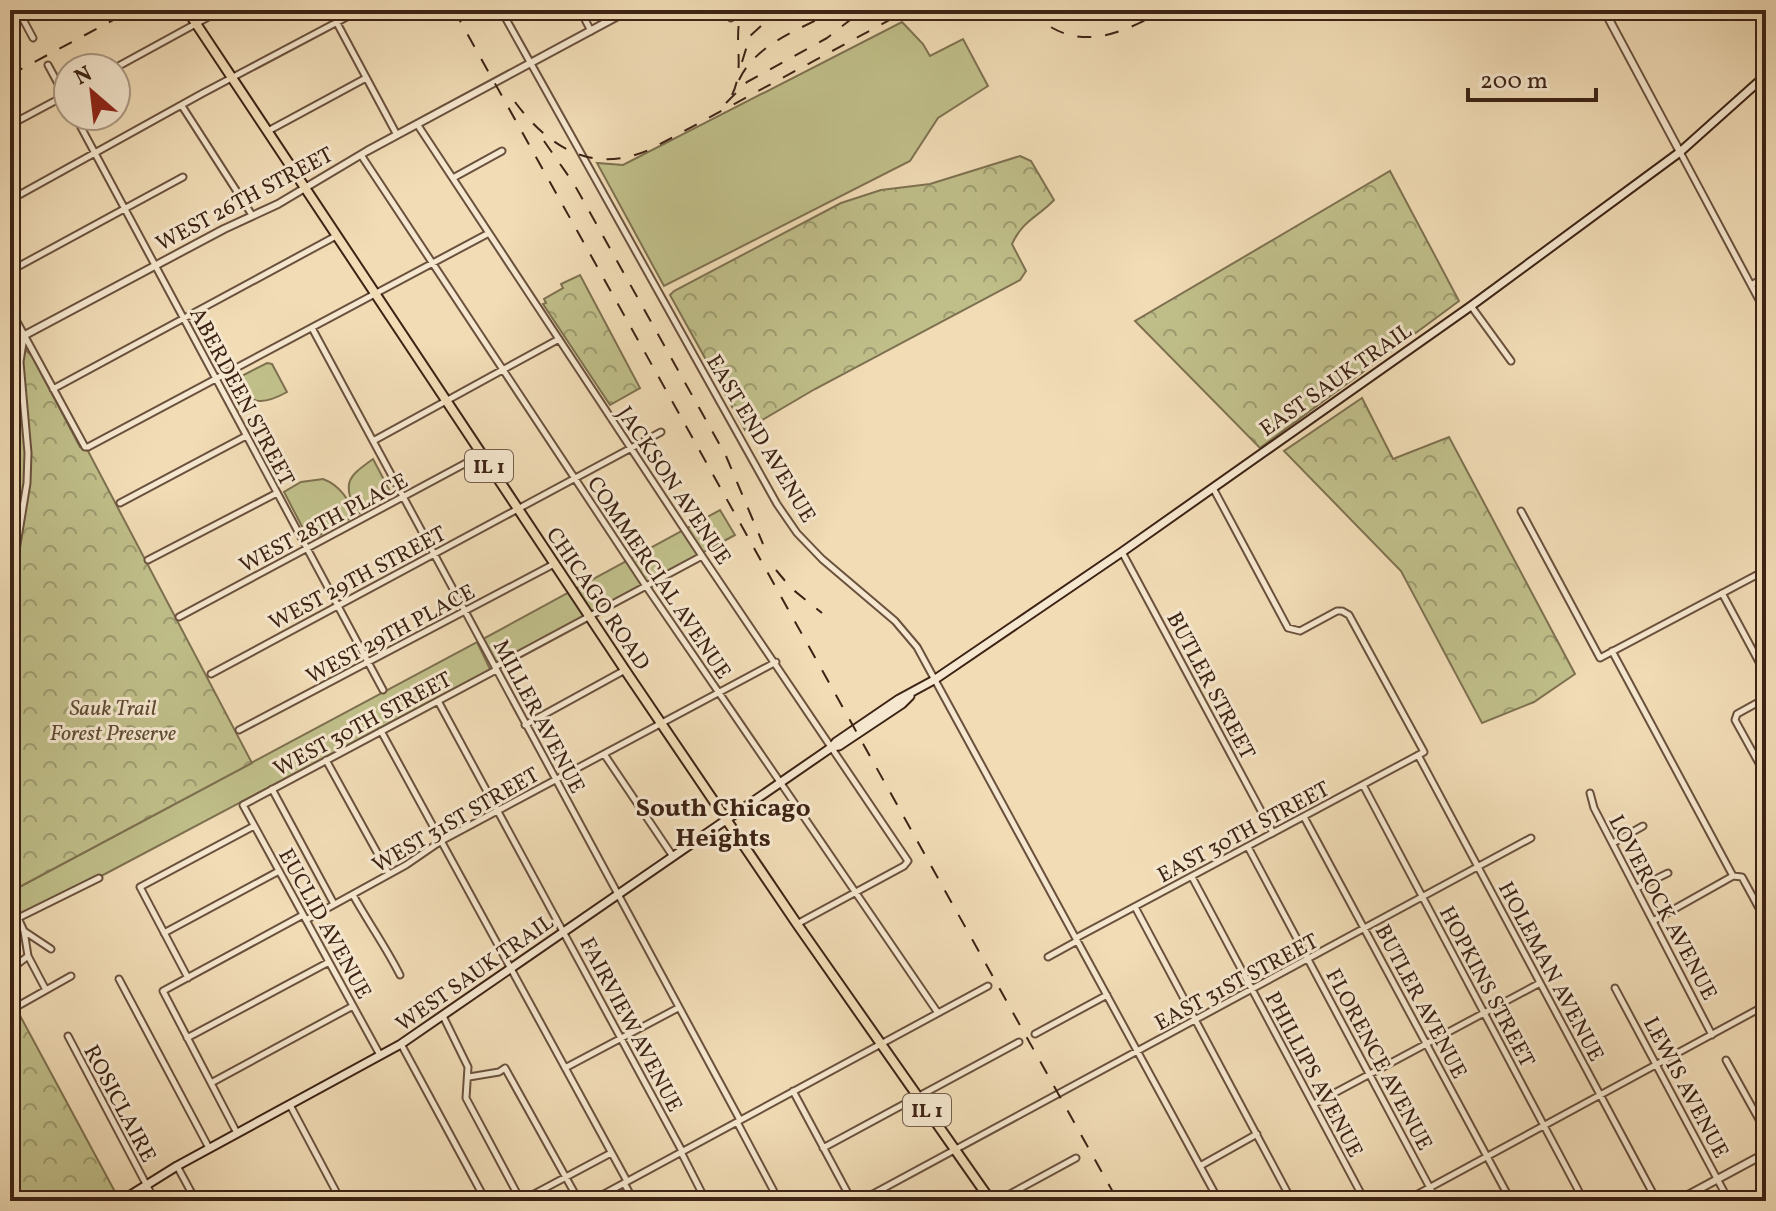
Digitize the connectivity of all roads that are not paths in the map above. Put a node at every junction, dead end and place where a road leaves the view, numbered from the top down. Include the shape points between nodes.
1 (14, 10) edge
2 (187, 10) edge
3 (221, 10) edge
4 (330, 10) edge
5 (360, 10) edge
6 (501, 10) edge
7 (580, 10) edge
8 (629, 10) edge
9 (726, 10) edge
10 (1604, 10) edge
11 (731, 18) dead end
12 (337, 22) junction
13 (196, 23) junction
14 (591, 31) junction
15 (33, 38) dead end
16 (132, 59) edge
17 (531, 63) junction
18 (48, 65) dead end
19 (52, 72) edge
20 (1766, 75) edge
21 (232, 78) junction
22 (366, 78) junction
23 (52, 105) edge
24 (182, 106) junction
25 (417, 124) junction
26 (10, 125) edge
27 (84, 132) edge
28 (267, 132) junction
29 (397, 135) junction
30 (502, 151) dead end
31 (1680, 152) junction
32 (95, 153) junction
33 (361, 155) junction
34 (183, 177) dead end
35 (453, 178) junction
36 (305, 189) junction
37 (10, 200) edge
38 (125, 208) junction
39 (252, 215) junction
40 (489, 232) junction
41 (336, 236) junction
42 (431, 263) junction
43 (155, 265) junction
44 (10, 271) edge
45 (1766, 277) edge
46 (1751, 285) junction
47 (375, 294) junction
48 (1471, 306) junction
49 (10, 309) edge
50 (1766, 313) edge
51 (184, 318) junction
52 (312, 328) junction
53 (24, 335) junction
54 (559, 339) junction
55 (10, 343) edge
56 (1511, 361) dead end
57 (503, 370) junction
58 (216, 379) junction
59 (53, 389) junction
60 (446, 401) junction
61 (661, 432) dead end
62 (246, 436) junction
63 (373, 441) junction
64 (630, 447) junction
65 (481, 455) junction
66 (574, 478) junction
67 (1213, 488) junction
68 (277, 493) junction
69 (403, 497) junction
70 (120, 503) dead end
71 (518, 509) junction
72 (1521, 511) dead end
73 (307, 549) junction
74 (1122, 552) junction
75 (434, 554) junction
76 (702, 556) junction
77 (148, 560) dead end
78 (554, 563) junction
79 (1766, 570) edge
80 (646, 586) junction
81 (1722, 593) junction
82 (337, 606) junction
83 (465, 612) junction
84 (179, 617) dead end
85 (589, 617) junction
86 (1612, 651) junction
87 (776, 662) junction
88 (368, 663) junction
89 (495, 669) junction
90 (625, 670) junction
91 (211, 674) dead end
92 (1766, 675) edge
93 (934, 680) junction
94 (383, 690) dead end
95 (719, 692) junction
96 (1766, 698) edge
97 (438, 701) junction
98 (10, 703) edge
99 (662, 723) junction
100 (525, 725) junction
101 (239, 730) dead end
102 (381, 731) junction
103 (857, 731) joint
104 (832, 747) junction
105 (604, 754) junction
106 (1421, 754) junction
107 (326, 760) junction
108 (1766, 776) edge
109 (556, 780) junction
110 (780, 782) junction
111 (1363, 785) junction
112 (272, 789) junction
113 (1590, 793) dead end
114 (243, 805) joint
115 (498, 811) junction
116 (1304, 817) junction
117 (727, 818) junction
118 (254, 826) junction
119 (1643, 826) dead end
120 (1273, 833) junction
121 (1531, 838) dead end
122 (441, 841) junction
123 (1613, 843) junction
124 (1248, 847) junction
125 (672, 855) junction
126 (1479, 868) junction
127 (279, 871) junction
128 (1668, 873) dead end
129 (389, 874) junction
130 (1733, 876) junction
131 (1192, 877) junction
132 (99, 878) dead end
133 (1637, 888) junction
134 (854, 893) junction
135 (353, 895) junction
136 (618, 895) junction
137 (1423, 899) junction
138 (334, 904) junction
139 (1135, 907) junction
140 (18, 918) junction
141 (304, 918) junction
142 (1653, 921) junction
143 (1766, 921) edge
144 (10, 922) edge
145 (797, 924) junction
146 (1365, 930) junction
147 (24, 931) junction
148 (564, 932) junction
149 (164, 933) junction
150 (1077, 940) junction
151 (51, 949) dead end
152 (28, 956) junction
153 (1048, 957) dead end
154 (1309, 960) junction
155 (329, 962) junction
156 (510, 968) junction
157 (10, 970) edge
158 (400, 975) dead end
159 (71, 976) dead end
160 (188, 978) junction
161 (119, 979) dead end
162 (1540, 983) junction
163 (988, 986) dead end
164 (1615, 988) dead end
165 (1253, 990) junction
166 (46, 991) junction
167 (1107, 995) junction
168 (1766, 1005) edge
169 (353, 1006) junction
170 (16, 1007) dead end
171 (678, 1008) junction
172 (938, 1013) junction
173 (1484, 1013) junction
174 (443, 1016) junction
175 (1197, 1021) junction
176 (1035, 1034) dead end
177 (1712, 1035) junction
178 (68, 1036) dead end
179 (187, 1038) junction
180 (622, 1038) junction
181 (1019, 1042) dead end
182 (401, 1044) junction
183 (881, 1044) junction
184 (1426, 1044) junction
185 (1138, 1053) junction
186 (380, 1056) junction
187 (1726, 1060) dead end
188 (1657, 1065) junction
189 (565, 1068) junction
190 (1370, 1074) junction
191 (469, 1077) junction
192 (211, 1083) junction
193 (793, 1091) junction
194 (1601, 1096) junction
195 (918, 1097) junction
196 (1314, 1104) junction
197 (290, 1105) junction
198 (738, 1121) junction
199 (1545, 1126) junction
200 (1766, 1132) edge
201 (237, 1133) junction
202 (1257, 1134) junction
203 (209, 1148) junction
204 (823, 1148) junction
205 (954, 1150) junction
206 (681, 1152) junction
207 (611, 1153) junction
208 (1766, 1153) edge
209 (1487, 1157) junction
210 (1076, 1158) dead end
211 (177, 1166) junction
212 (1200, 1166) junction
213 (566, 1177) junction
214 (1718, 1179) junction
215 (625, 1182) junction
216 (146, 1185) junction
217 (1430, 1188) junction
218 (121, 1201) edge
219 (155, 1201) edge
220 (196, 1201) edge
221 (341, 1201) edge
222 (486, 1201) edge
223 (521, 1201) edge
224 (579, 1201) edge
225 (591, 1201) edge
226 (634, 1201) edge
227 (706, 1201) edge
228 (779, 1201) edge
229 (852, 1201) edge
230 (860, 1201) edge
231 (991, 1201) edge
232 (997, 1201) edge
233 (1219, 1201) edge
234 (1292, 1201) edge
235 (1365, 1201) edge
236 (1405, 1201) edge
237 (1437, 1201) edge
238 (1511, 1201) edge
239 (1584, 1201) edge
240 (1657, 1201) edge
241 (1677, 1201) edge
242 (1729, 1201) edge

1 - 15 street
2 - 13 main road, CHICAGO ROAD / IL 1
3 - 13 street
4 - 12 street
5 - 12 street
6 - 17 street, EAST END AVENUE
7 - 14 street
8 - 14 street, WEST 26TH STREET
9 - 11 street
10 - 31 street
12 - 21 street
12 - 22 street
13 - 16 street
13 - 21 main road, CHICAGO ROAD / IL 1
14 - 17 street, WEST 26TH STREET
17 - 25 street, WEST 26TH STREET
17 - 93 street, EAST END AVENUE via 777,504 822,559 895,621 917,647
18 - 19 street
20 - 31 main road, EAST SAUK TRAIL
21 - 24 street
21 - 28 main road, CHICAGO ROAD / IL 1
22 - 28 street
22 - 29 street
23 - 26 street
24 - 32 street
24 - 39 street
25 - 29 street, WEST 26TH STREET
25 - 35 street, JACKSON AVENUE
27 - 32 street, ABERDEEN STREET
28 - 36 main road, CHICAGO ROAD / IL 1
29 - 33 street, WEST 26TH STREET
30 - 35 street
31 - 46 street
31 - 48 main road, EAST SAUK TRAIL
32 - 37 street
32 - 38 street, ABERDEEN STREET
33 - 36 street, WEST 26TH STREET
33 - 42 street, COMMERCIAL AVENUE
34 - 38 street
35 - 40 street, JACKSON AVENUE
36 - 39 street, WEST 26TH STREET
36 - 41 main road, CHICAGO ROAD / IL 1
38 - 43 street, ABERDEEN STREET
38 - 44 street
39 - 43 street, WEST 26TH STREET
40 - 42 street
40 - 54 street, JACKSON AVENUE
41 - 47 main road, CHICAGO ROAD / IL 1
41 - 51 street
42 - 47 street
42 - 57 street, COMMERCIAL AVENUE
43 - 51 street, ABERDEEN STREET
43 - 53 street, WEST 26TH STREET
45 - 46 street
46 - 50 street
47 - 52 street
47 - 60 main road, CHICAGO ROAD / IL 1
48 - 56 street
48 - 67 main road, EAST SAUK TRAIL
49 - 53 street
51 - 58 street, ABERDEEN STREET
51 - 59 street
52 - 58 street
52 - 63 street, MILLER AVENUE
53 - 55 street, WEST 26TH STREET
53 - 59 street
53 - 98 street via 20,362 27,483 13,569
54 - 57 street
54 - 64 street, JACKSON AVENUE
57 - 60 street
57 - 66 street, COMMERCIAL AVENUE
58 - 59 street via 85,447
58 - 62 street, ABERDEEN STREET
60 - 63 street
60 - 65 main road, CHICAGO ROAD / IL 1
61 - 64 street, WEST 29TH STREET
62 - 68 street, ABERDEEN STREET
62 - 70 street
63 - 69 street, MILLER AVENUE
64 - 66 street, WEST 29TH STREET
64 - 76 street, JACKSON AVENUE
65 - 69 street, WEST 28TH PLACE
65 - 71 main road, CHICAGO ROAD / IL 1
66 - 71 street, WEST 29TH STREET
66 - 80 street, COMMERCIAL AVENUE
67 - 74 main road, EAST SAUK TRAIL
67 - 106 street, HOLEMAN AVENUE via 1288,628 1300,631 1337,611 1349,615
68 - 73 street, ABERDEEN STREET
68 - 77 street
69 - 73 street, WEST 28TH PLACE
69 - 75 street, MILLER AVENUE
71 - 75 street, WEST 29TH STREET
71 - 78 main road, CHICAGO ROAD / IL 1
72 - 86 street via 1600,658
73 - 82 street, ABERDEEN STREET
73 - 84 street, WEST 28TH PLACE
74 - 93 main road, EAST SAUK TRAIL
74 - 120 street, BUTLER STREET
75 - 82 street, WEST 29TH STREET
75 - 83 street, MILLER AVENUE
76 - 80 street, WEST 30TH STREET
76 - 87 street, JACKSON AVENUE
78 - 83 street, WEST 29TH PLACE
78 - 85 main road, CHICAGO ROAD / IL 1
79 - 81 street
80 - 85 street, WEST 30TH STREET
80 - 95 street, COMMERCIAL AVENUE
81 - 86 street
81 - 92 street
82 - 88 street, ABERDEEN STREET
82 - 91 street, WEST 29TH STREET
83 - 88 street, WEST 29TH PLACE
83 - 89 street, MILLER AVENUE
85 - 89 street, WEST 30TH STREET
85 - 90 main road, CHICAGO ROAD / IL 1
86 - 130 street
87 - 95 street
87 - 104 street, JACKSON AVENUE
88 - 94 street, ABERDEEN STREET
88 - 101 street, WEST 29TH PLACE
89 - 97 street, WEST 30TH STREET
89 - 100 street, MILLER AVENUE
90 - 99 main road, CHICAGO ROAD / IL 1
90 - 100 street
93 - 103 main road, EAST SAUK TRAIL
93 - 150 street, EAST END AVENUE
95 - 99 street
95 - 110 street, COMMERCIAL AVENUE
96 - 108 street via 1735,720
97 - 102 street, WEST 30TH STREET
97 - 115 street, FAIRVIEW AVENUE
99 - 105 street, WEST 31ST STREET
99 - 117 main road, CHICAGO ROAD / IL 1
100 - 109 street, MILLER AVENUE
102 - 107 street, WEST 30TH STREET
102 - 122 street
103 - 104 main road, WEST SAUK TRAIL
104 - 110 main road, WEST SAUK TRAIL
104 - 134 street, JACKSON AVENUE via 908,861
105 - 109 street, WEST 31ST STREET
105 - 125 street
106 - 111 street, EAST 30TH STREET
106 - 126 street, HOLEMAN AVENUE
107 - 112 street, WEST 30TH STREET
107 - 129 street
109 - 115 street, WEST 31ST STREET
109 - 136 street, MILLER AVENUE
110 - 117 main road, WEST SAUK TRAIL
110 - 134 street, COMMERCIAL AVENUE
111 - 116 street, EAST 30TH STREET
111 - 137 street, HOPKINS STREET
112 - 114 street, WEST 30TH STREET
112 - 138 street
113 - 123 street, LOVEROCK AVENUE
114 - 118 street, EUCLID AVENUE
115 - 122 street, WEST 31ST STREET
115 - 148 street, FAIRVIEW AVENUE
116 - 120 street, EAST 30TH STREET
116 - 146 street, BUTLER AVENUE
117 - 125 main road, WEST SAUK TRAIL
117 - 145 main road, CHICAGO ROAD / IL 1
118 - 127 street, EUCLID AVENUE
118 - 149 street via 140,887
119 - 123 street
120 - 124 street, EAST 30TH STREET
121 - 126 street, EAST 31ST STREET
122 - 129 street, WEST 31ST STREET
122 - 156 street
123 - 133 street, LOVEROCK AVENUE
124 - 131 street, EAST 30TH STREET
124 - 154 street, FLORENCE AVENUE
125 - 136 main road, WEST SAUK TRAIL
126 - 137 street, EAST 31ST STREET
126 - 162 street, HOLEMAN AVENUE
127 - 141 street, EUCLID AVENUE
127 - 149 street
128 - 133 street
129 - 135 street, WEST 31ST STREET
130 - 142 street
130 - 143 street via 1742,877
131 - 139 street, EAST 30TH STREET
131 - 165 street, PHILLIPS AVENUE
132 - 140 street
133 - 142 street, LOVEROCK AVENUE
134 - 145 street
134 - 172 street, COMMERCIAL AVENUE
135 - 138 street, WEST 31ST STREET
135 - 158 street
136 - 148 main road, WEST SAUK TRAIL
136 - 171 street, MILLER AVENUE
137 - 146 street, EAST 31ST STREET
137 - 173 street, HOPKINS STREET
138 - 141 street, WEST 31ST STREET
139 - 150 street, EAST 30TH STREET
139 - 175 street
140 - 144 street
140 - 147 street
141 - 155 street, EUCLID AVENUE
141 - 160 street, WEST 31ST STREET
142 - 177 street, LOVEROCK AVENUE
145 - 183 main road, CHICAGO ROAD / IL 1
146 - 154 street, EAST 31ST STREET
146 - 184 street, BUTLER AVENUE
147 - 151 street
147 - 152 street
148 - 156 main road, WEST SAUK TRAIL
148 - 180 street, FAIRVIEW AVENUE
149 - 160 street
150 - 153 street, EAST 30TH STREET
150 - 167 street, EAST END AVENUE
152 - 157 street
152 - 166 street
154 - 165 street, EAST 31ST STREET
154 - 190 street, FLORENCE AVENUE
155 - 169 street, EUCLID AVENUE
155 - 179 street
156 - 174 main road, WEST SAUK TRAIL
156 - 189 street
159 - 166 street
160 - 179 street, WEST 31ST STREET via 163,991
161 - 203 street
162 - 173 street
162 - 194 street, HOLEMAN AVENUE
163 - 172 street
164 - 188 street, LEWIS AVENUE
165 - 175 street, EAST 31ST STREET
165 - 196 street, PHILLIPS AVENUE
166 - 170 street
167 - 176 street
167 - 185 street, EAST END AVENUE
168 - 177 street
169 - 186 street, EUCLID AVENUE
169 - 192 street
171 - 180 street
171 - 198 street, MILLER AVENUE
172 - 183 street
173 - 184 street
173 - 199 street, HOPKINS STREET
174 - 182 main road, WEST SAUK TRAIL
174 - 191 street via 465,1057
175 - 185 street, EAST 31ST STREET
175 - 202 street
177 - 188 street
178 - 216 street, ROSICLAIRE
179 - 192 street
180 - 189 street
180 - 206 street, FAIRVIEW AVENUE
181 - 195 street
182 - 186 main road, WEST SAUK TRAIL
182 - 222 street
183 - 193 street
183 - 195 main road, CHICAGO ROAD / IL 1
184 - 190 street
184 - 209 street, BUTLER AVENUE
185 - 205 street, EAST 31ST STREET
185 - 212 street, EAST END AVENUE
186 - 197 main road, WEST SAUK TRAIL
187 - 200 street
188 - 194 street
188 - 214 street, LEWIS AVENUE
189 - 207 street
190 - 196 street
190 - 217 street, FLORENCE AVENUE
191 - 213 street via 505,1068
191 - 223 street via 466,1098
192 - 201 street
193 - 198 street
193 - 204 street
194 - 199 street
194 - 240 street, HOLEMAN AVENUE
195 - 204 street
195 - 205 main road, CHICAGO ROAD / IL 1
196 - 235 street, PHILLIPS AVENUE
197 - 201 main road, WEST SAUK TRAIL
197 - 221 street
198 - 206 street
198 - 228 street, MILLER AVENUE
199 - 209 street
199 - 239 street, HOPKINS STREET
201 - 203 main road, WEST SAUK TRAIL
202 - 212 street
202 - 234 street
203 - 211 main road, WEST SAUK TRAIL
204 - 229 street
205 - 230 street
205 - 231 main road, CHICAGO ROAD / IL 1
206 - 215 street
206 - 227 street, FAIRVIEW AVENUE
207 - 213 street
207 - 215 street
208 - 214 street
209 - 217 street
209 - 238 street, BUTLER AVENUE
210 - 232 street
211 - 216 main road, WEST SAUK TRAIL
211 - 220 street
212 - 233 street, EAST END AVENUE
213 - 223 street
213 - 224 street
214 - 241 street
214 - 242 street, LEWIS AVENUE
215 - 225 street
215 - 226 street
216 - 218 main road, WEST SAUK TRAIL
216 - 219 street, ROSICLAIRE
217 - 236 street
217 - 237 street, FLORENCE AVENUE

